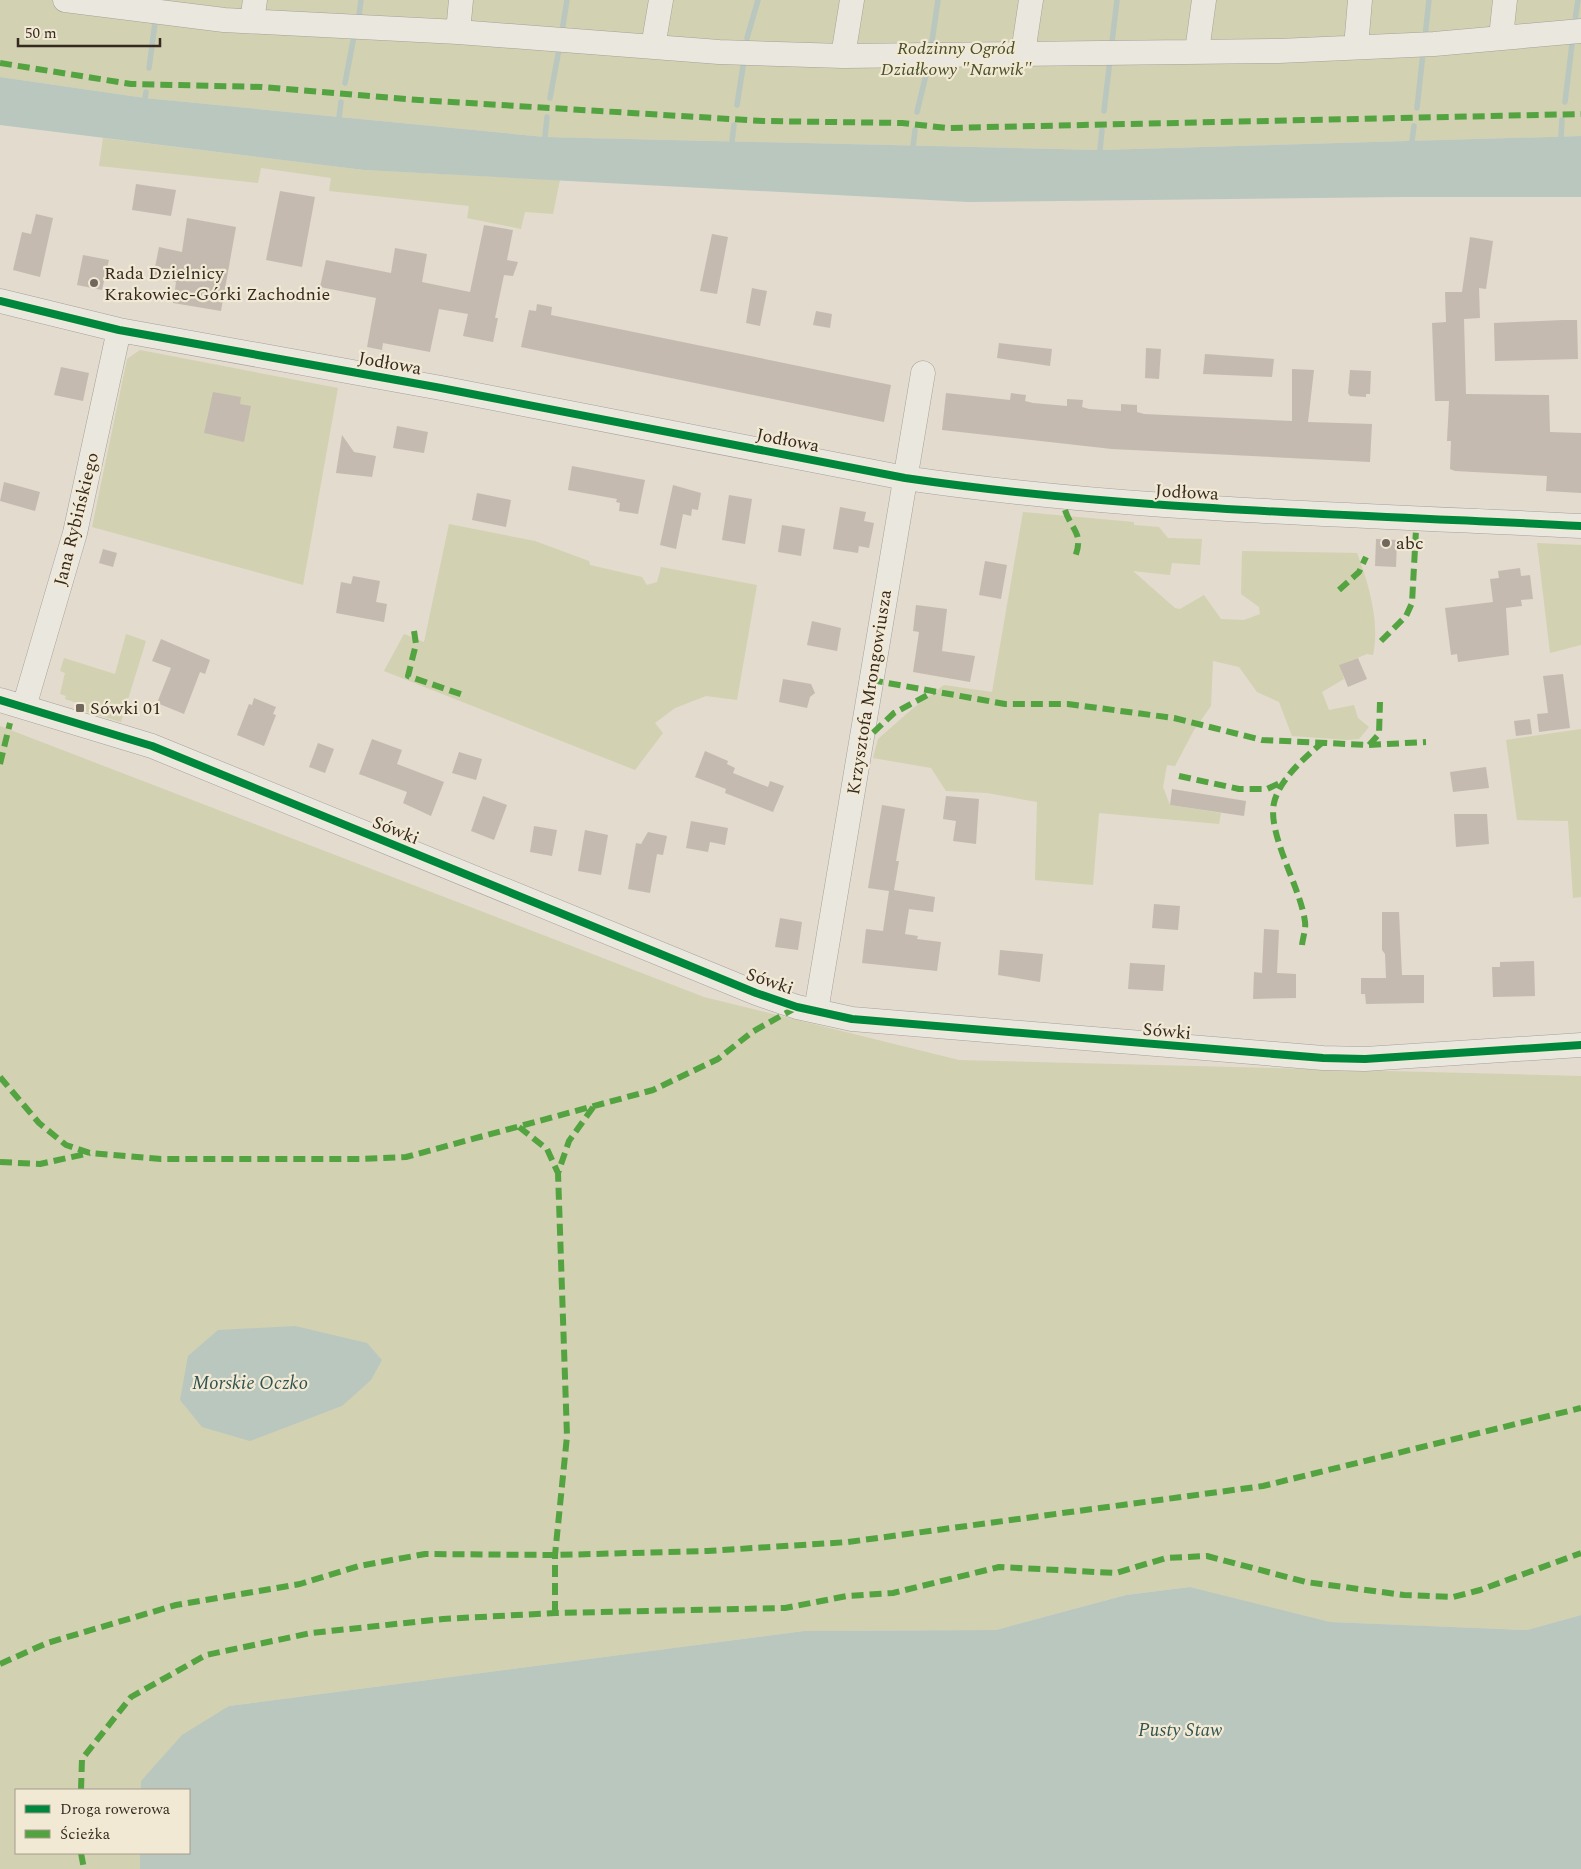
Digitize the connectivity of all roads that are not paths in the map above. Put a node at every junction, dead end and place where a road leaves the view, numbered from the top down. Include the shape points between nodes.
1 (65, 0) edge
2 (461, 0) edge
3 (661, 0) edge
4 (852, 0) edge
5 (1031, 0) edge
6 (1204, 0) edge
7 (1360, 0) edge
8 (1505, 0) edge
9 (254, 11) edge
10 (1581, 31) edge
11 (458, 32) junction
12 (1501, 36) junction
13 (653, 47) junction
14 (1356, 47) junction
15 (1197, 51) junction
16 (1023, 53) junction
17 (843, 56) junction
18 (0, 302) edge
19 (118, 330) junction
20 (923, 373) dead end
21 (905, 478) junction
22 (1581, 526) edge
23 (0, 700) edge
24 (24, 707) junction
25 (816, 1012) junction
26 (1581, 1045) edge

1 - 9 street
2 - 11 street
3 - 13 street
4 - 17 street
5 - 16 street
6 - 15 street
7 - 14 street
8 - 12 street
9 - 11 street
10 - 12 street
11 - 13 street
12 - 14 street via 1434,44
13 - 17 street
14 - 15 street
15 - 16 street
16 - 17 street
18 - 19 street, Jodłowa
19 - 21 street, Jodłowa via 440,388
19 - 24 street, Jana Rybińskiego via 74,533
20 - 21 street, Krzysztofa Mrongowiusza
21 - 22 street, Jodłowa via 1110,503
21 - 25 street, Krzysztofa Mrongowiusza
23 - 24 street, Sówki
24 - 25 street, Sówki via 152,746 756,993
25 - 26 street, Sówki via 852,1019 1323,1058 1365,1059

